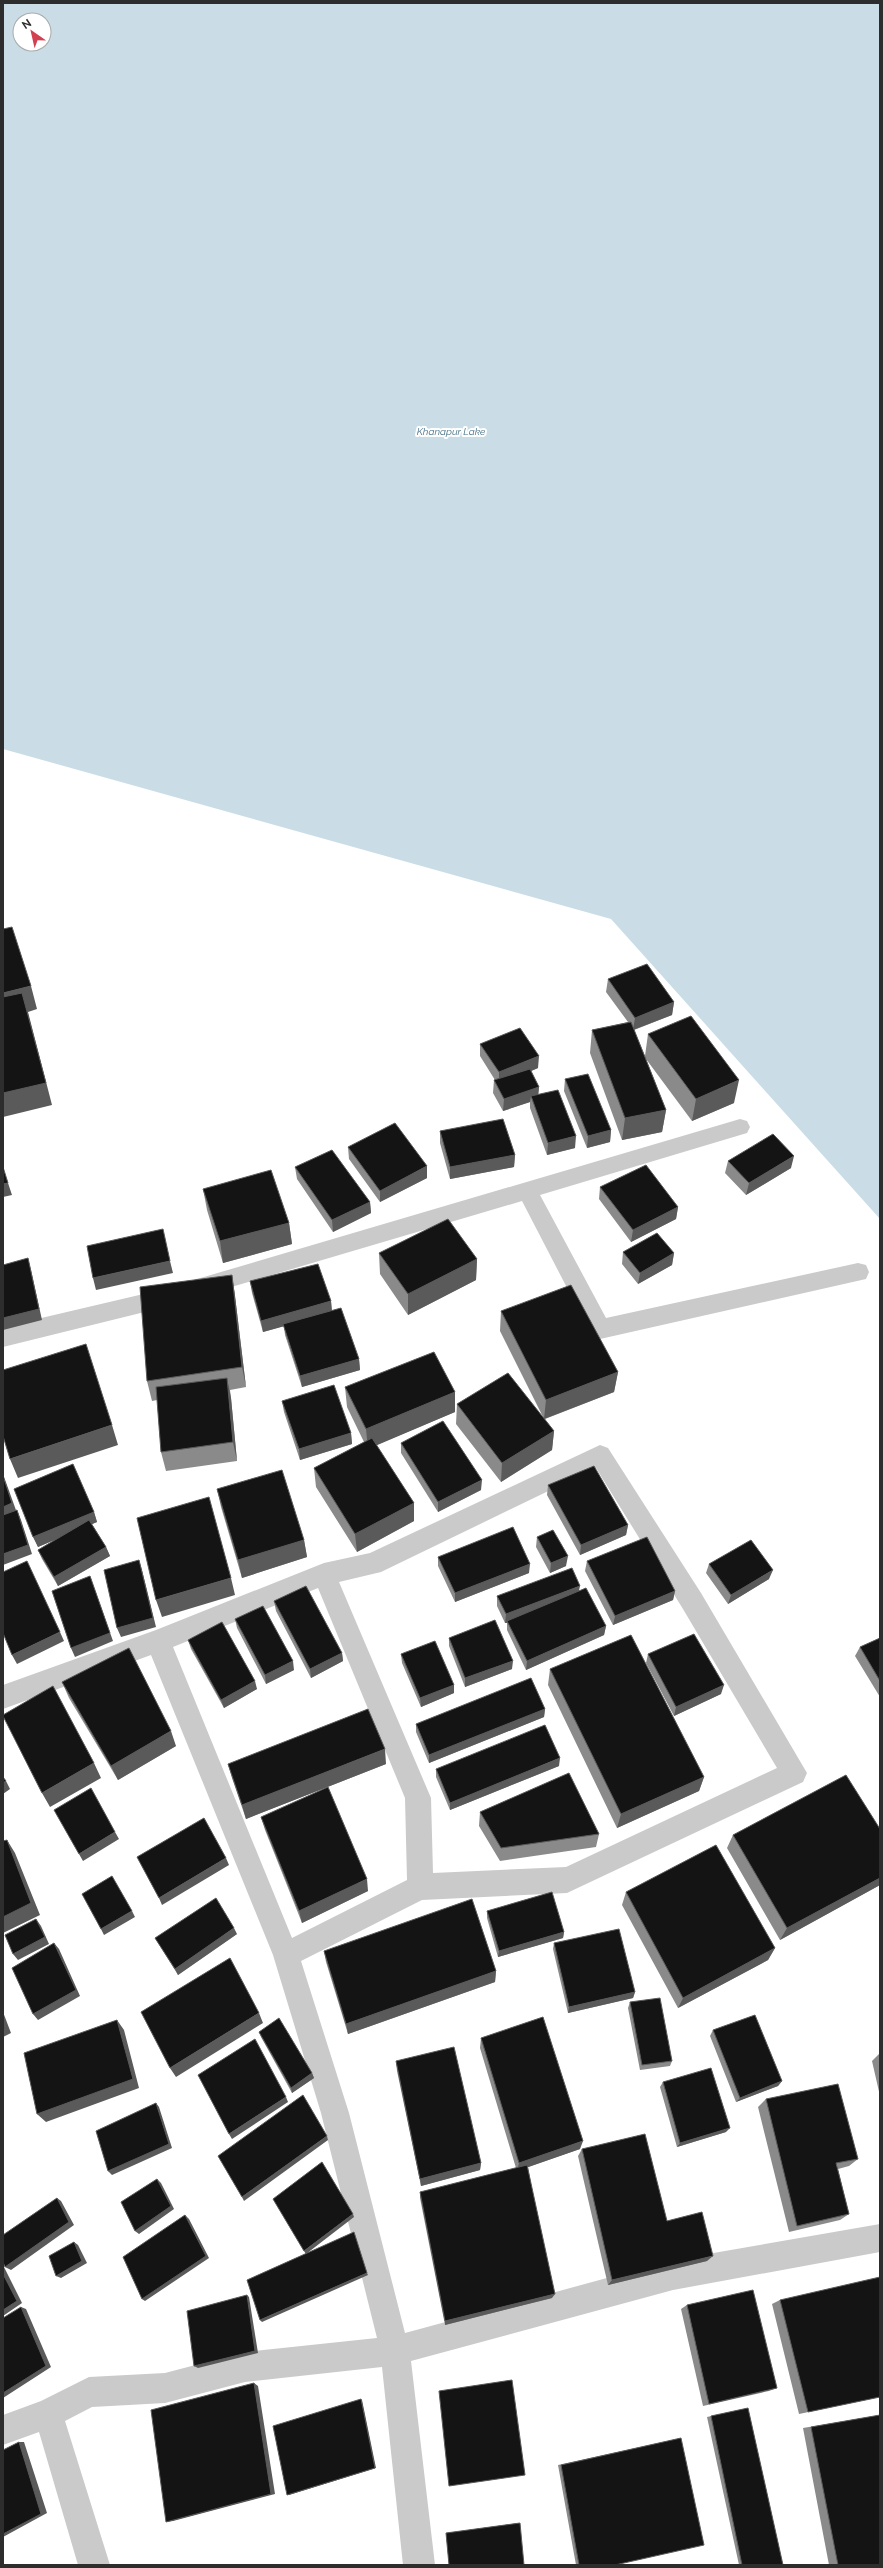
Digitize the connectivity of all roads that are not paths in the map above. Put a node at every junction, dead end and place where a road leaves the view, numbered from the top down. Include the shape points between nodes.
1 (740, 1127) dead end
2 (527, 1190) junction
3 (858, 1272) dead end
4 (3, 1337) edge
5 (324, 1574) junction
6 (158, 1641) junction
7 (3, 1697) edge
8 (420, 1887) junction
9 (286, 1955) junction
10 (880, 2238) edge
11 (396, 2351) junction
12 (48, 2414) junction
13 (3, 2430) edge
14 (94, 2565) edge
15 (419, 2565) edge

1 - 2 street
2 - 3 street via 600,1329
2 - 4 street via 148,1303
5 - 6 street
5 - 8 street via 418,1798
5 - 8 street via 373,1564 600,1456 692,1601 794,1773 567,1880
6 - 7 street
6 - 9 street
8 - 9 street
9 - 11 street via 335,2113
10 - 11 street via 673,2275
11 - 12 street via 245,2367 165,2388 89,2392
11 - 15 street
12 - 13 street
12 - 14 street

